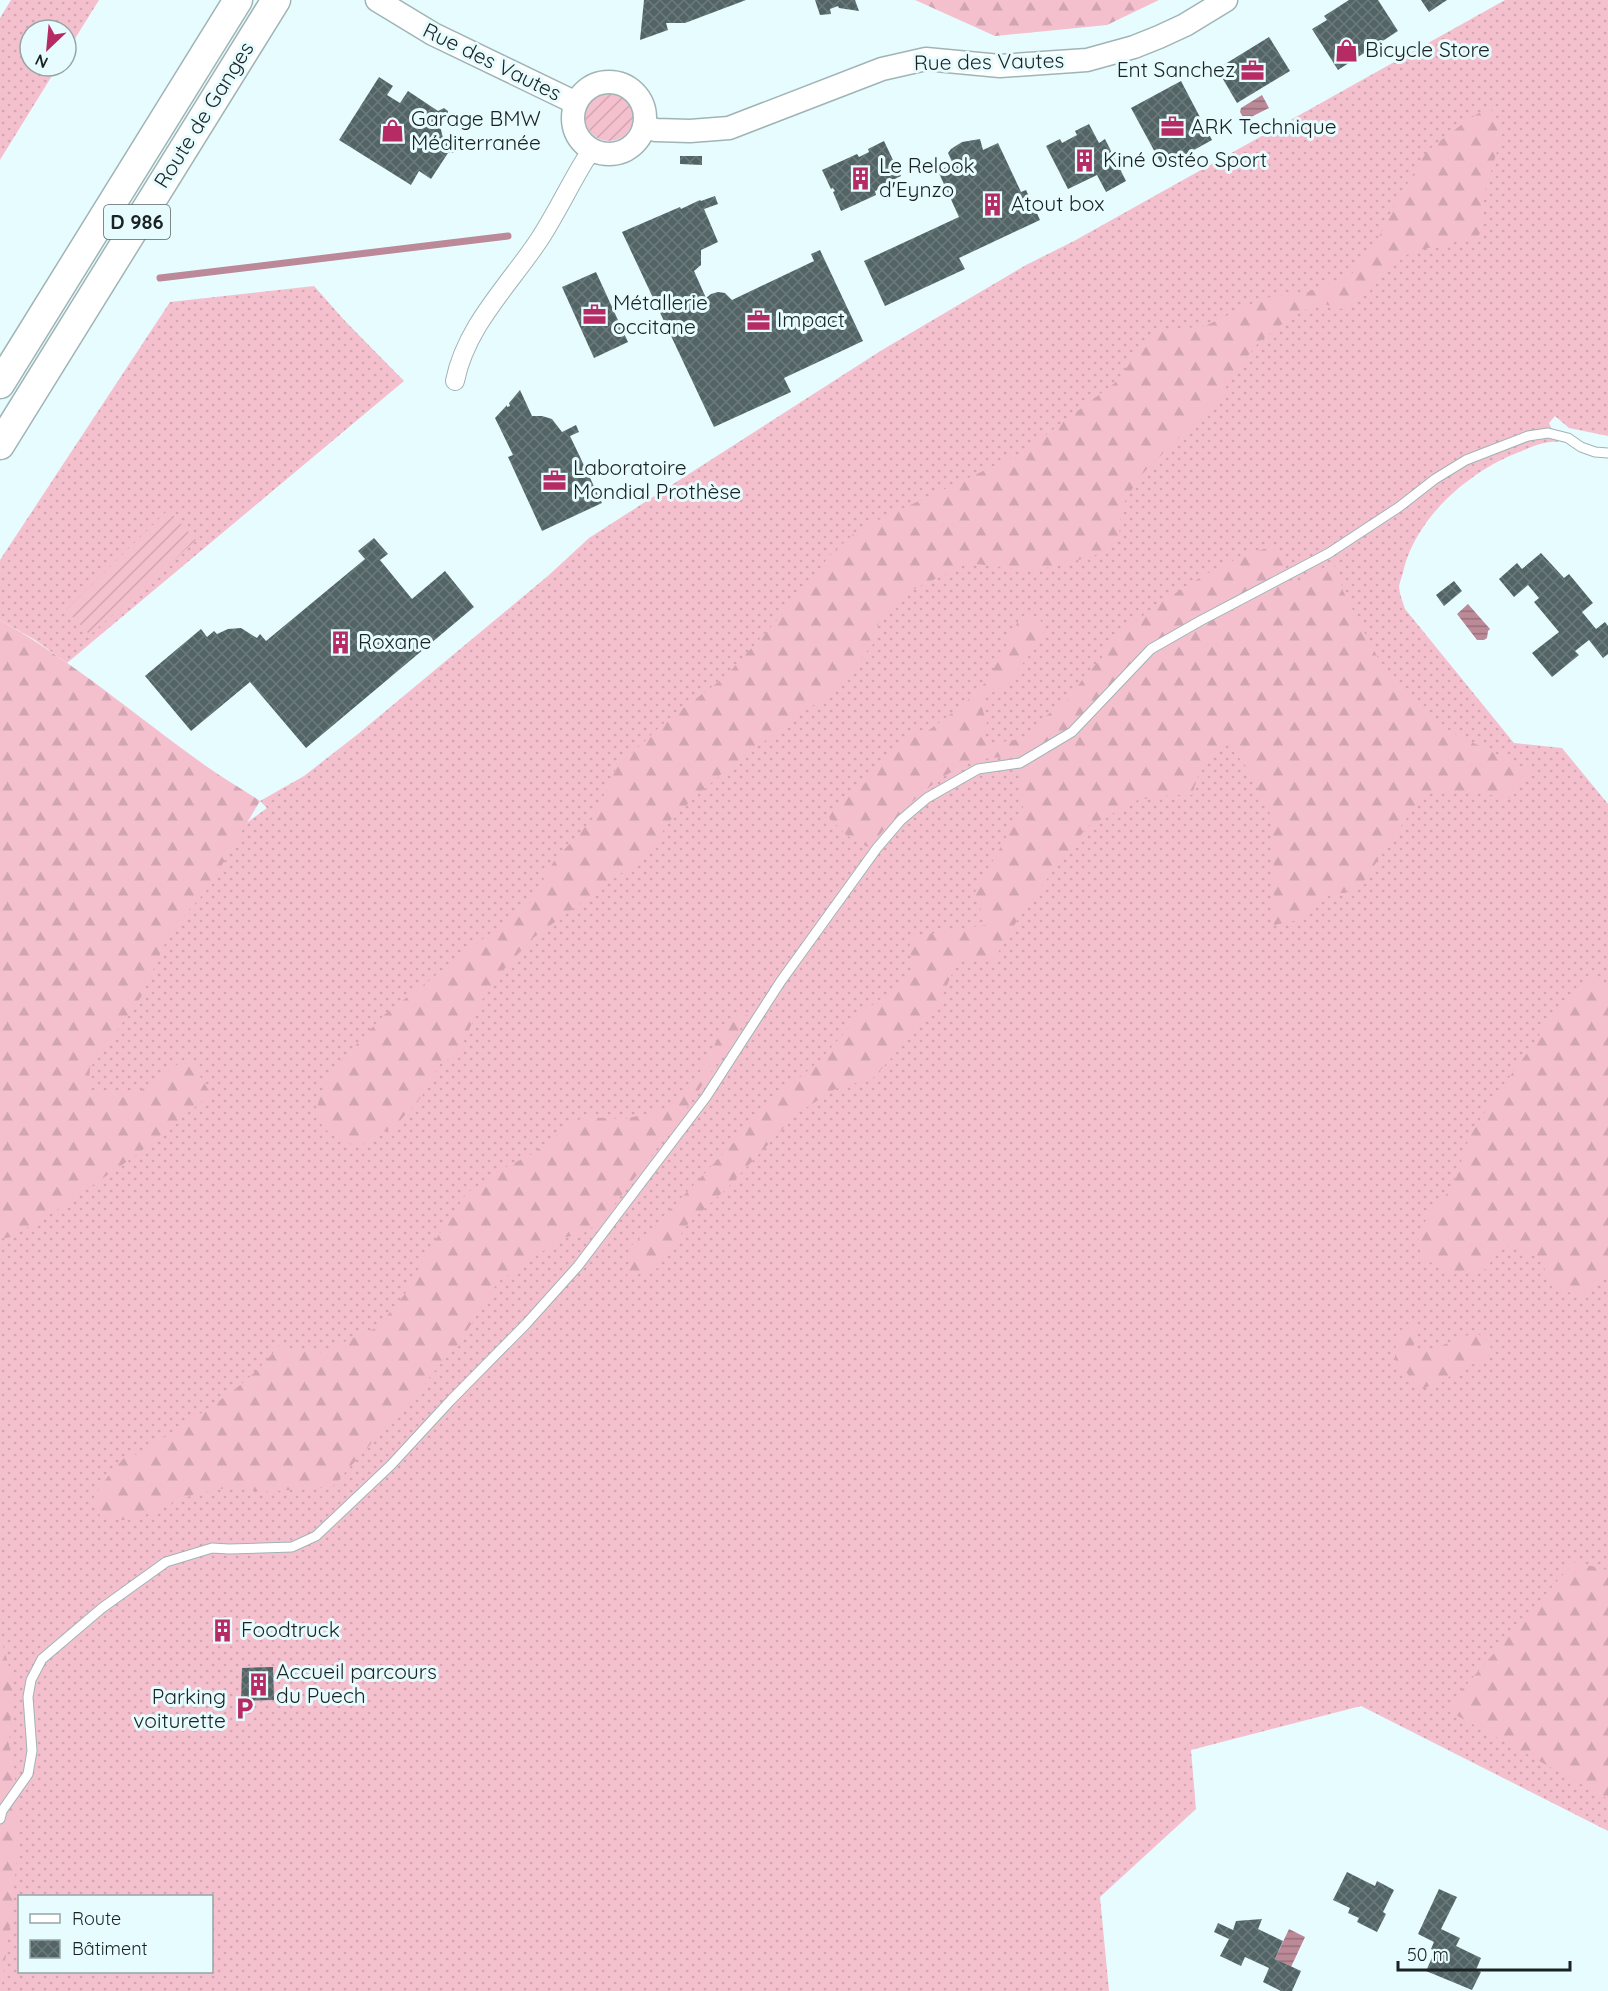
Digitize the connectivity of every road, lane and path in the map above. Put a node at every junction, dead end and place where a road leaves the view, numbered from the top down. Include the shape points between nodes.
1 (238, 0) edge
2 (276, 0) edge
3 (377, 0) edge
4 (1226, 0) edge
5 (576, 103) junction
6 (644, 128) junction
7 (593, 150) junction
8 (455, 381) dead end
9 (0, 384) edge
10 (0, 445) edge
11 (1608, 453) edge
12 (0, 1819) edge

1 - 9 main road, Route de Ganges / D 986
2 - 10 main road, Route de Ganges / D 986
3 - 5 street, Rue des Vautes via 433,34
4 - 6 street, Rue des Vautes via 1159,37 1087,60 1000,66 926,59 882,69 729,128
5 - 6 street, Rue des Vautes via 594,85 621,84 641,101
5 - 7 street, Rue des Vautes via 573,114 577,135
6 - 7 street via 635,143 620,152
7 - 8 street via 541,237 478,323
11 - 12 lane via 1595,452 1548,433 1528,436 1466,460 1329,553 1151,649 1072,732 1020,763 978,769 927,798 901,820 781,981 705,1097 578,1266 392,1465 316,1536 292,1547 212,1548 166,1562 102,1608 42,1659 31,1680 28,1697 32,1751 28,1774 2,1810

